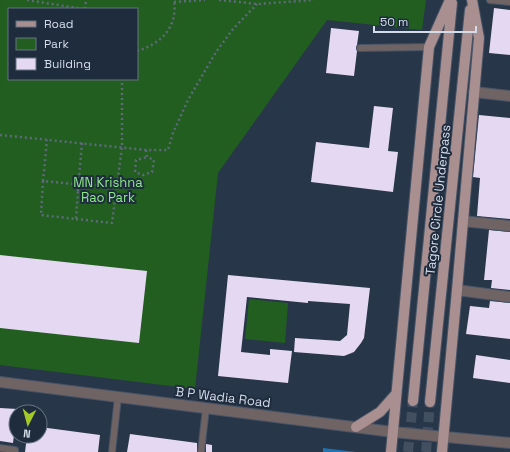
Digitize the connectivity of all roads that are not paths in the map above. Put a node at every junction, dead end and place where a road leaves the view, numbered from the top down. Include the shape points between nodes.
1 (451, 0) edge
2 (471, 0) edge
3 (490, 0) edge
4 (510, 2) edge
5 (429, 47) junction
6 (360, 48) dead end
7 (474, 92) junction
8 (510, 96) edge
9 (463, 221) junction
10 (510, 226) edge
11 (457, 290) junction
12 (510, 297) edge
13 (0, 382) edge
14 (396, 393) junction
15 (118, 397) junction
16 (413, 401) tunnel mouth
17 (430, 402) tunnel mouth
18 (206, 408) junction
19 (356, 427) junction
20 (393, 432) junction
21 (443, 437) junction
22 (510, 443) edge
23 (0, 448) edge
24 (15, 452) edge
25 (112, 452) edge
26 (201, 452) edge
27 (391, 452) edge
28 (442, 452) edge

1 - 5 main road
1 - 16 main road, Tagore Circle Underpass
2 - 7 main road via 478,38
2 - 17 main road, Tagore Circle Underpass
3 - 4 lane
5 - 6 lane
5 - 14 main road
7 - 8 street
7 - 9 main road
9 - 10 street
9 - 11 main road
11 - 12 street
11 - 21 main road
13 - 15 street, B P Wadia Road
14 - 19 main road via 380,412
14 - 20 main road
15 - 18 street, B P Wadia Road
15 - 25 lane
18 - 19 street, B P Wadia Road
18 - 26 lane
19 - 20 street, B P Wadia Road
20 - 21 street, B P Wadia Road
20 - 27 main road
21 - 22 street, B P Wadia Road
21 - 28 main road
23 - 24 lane

